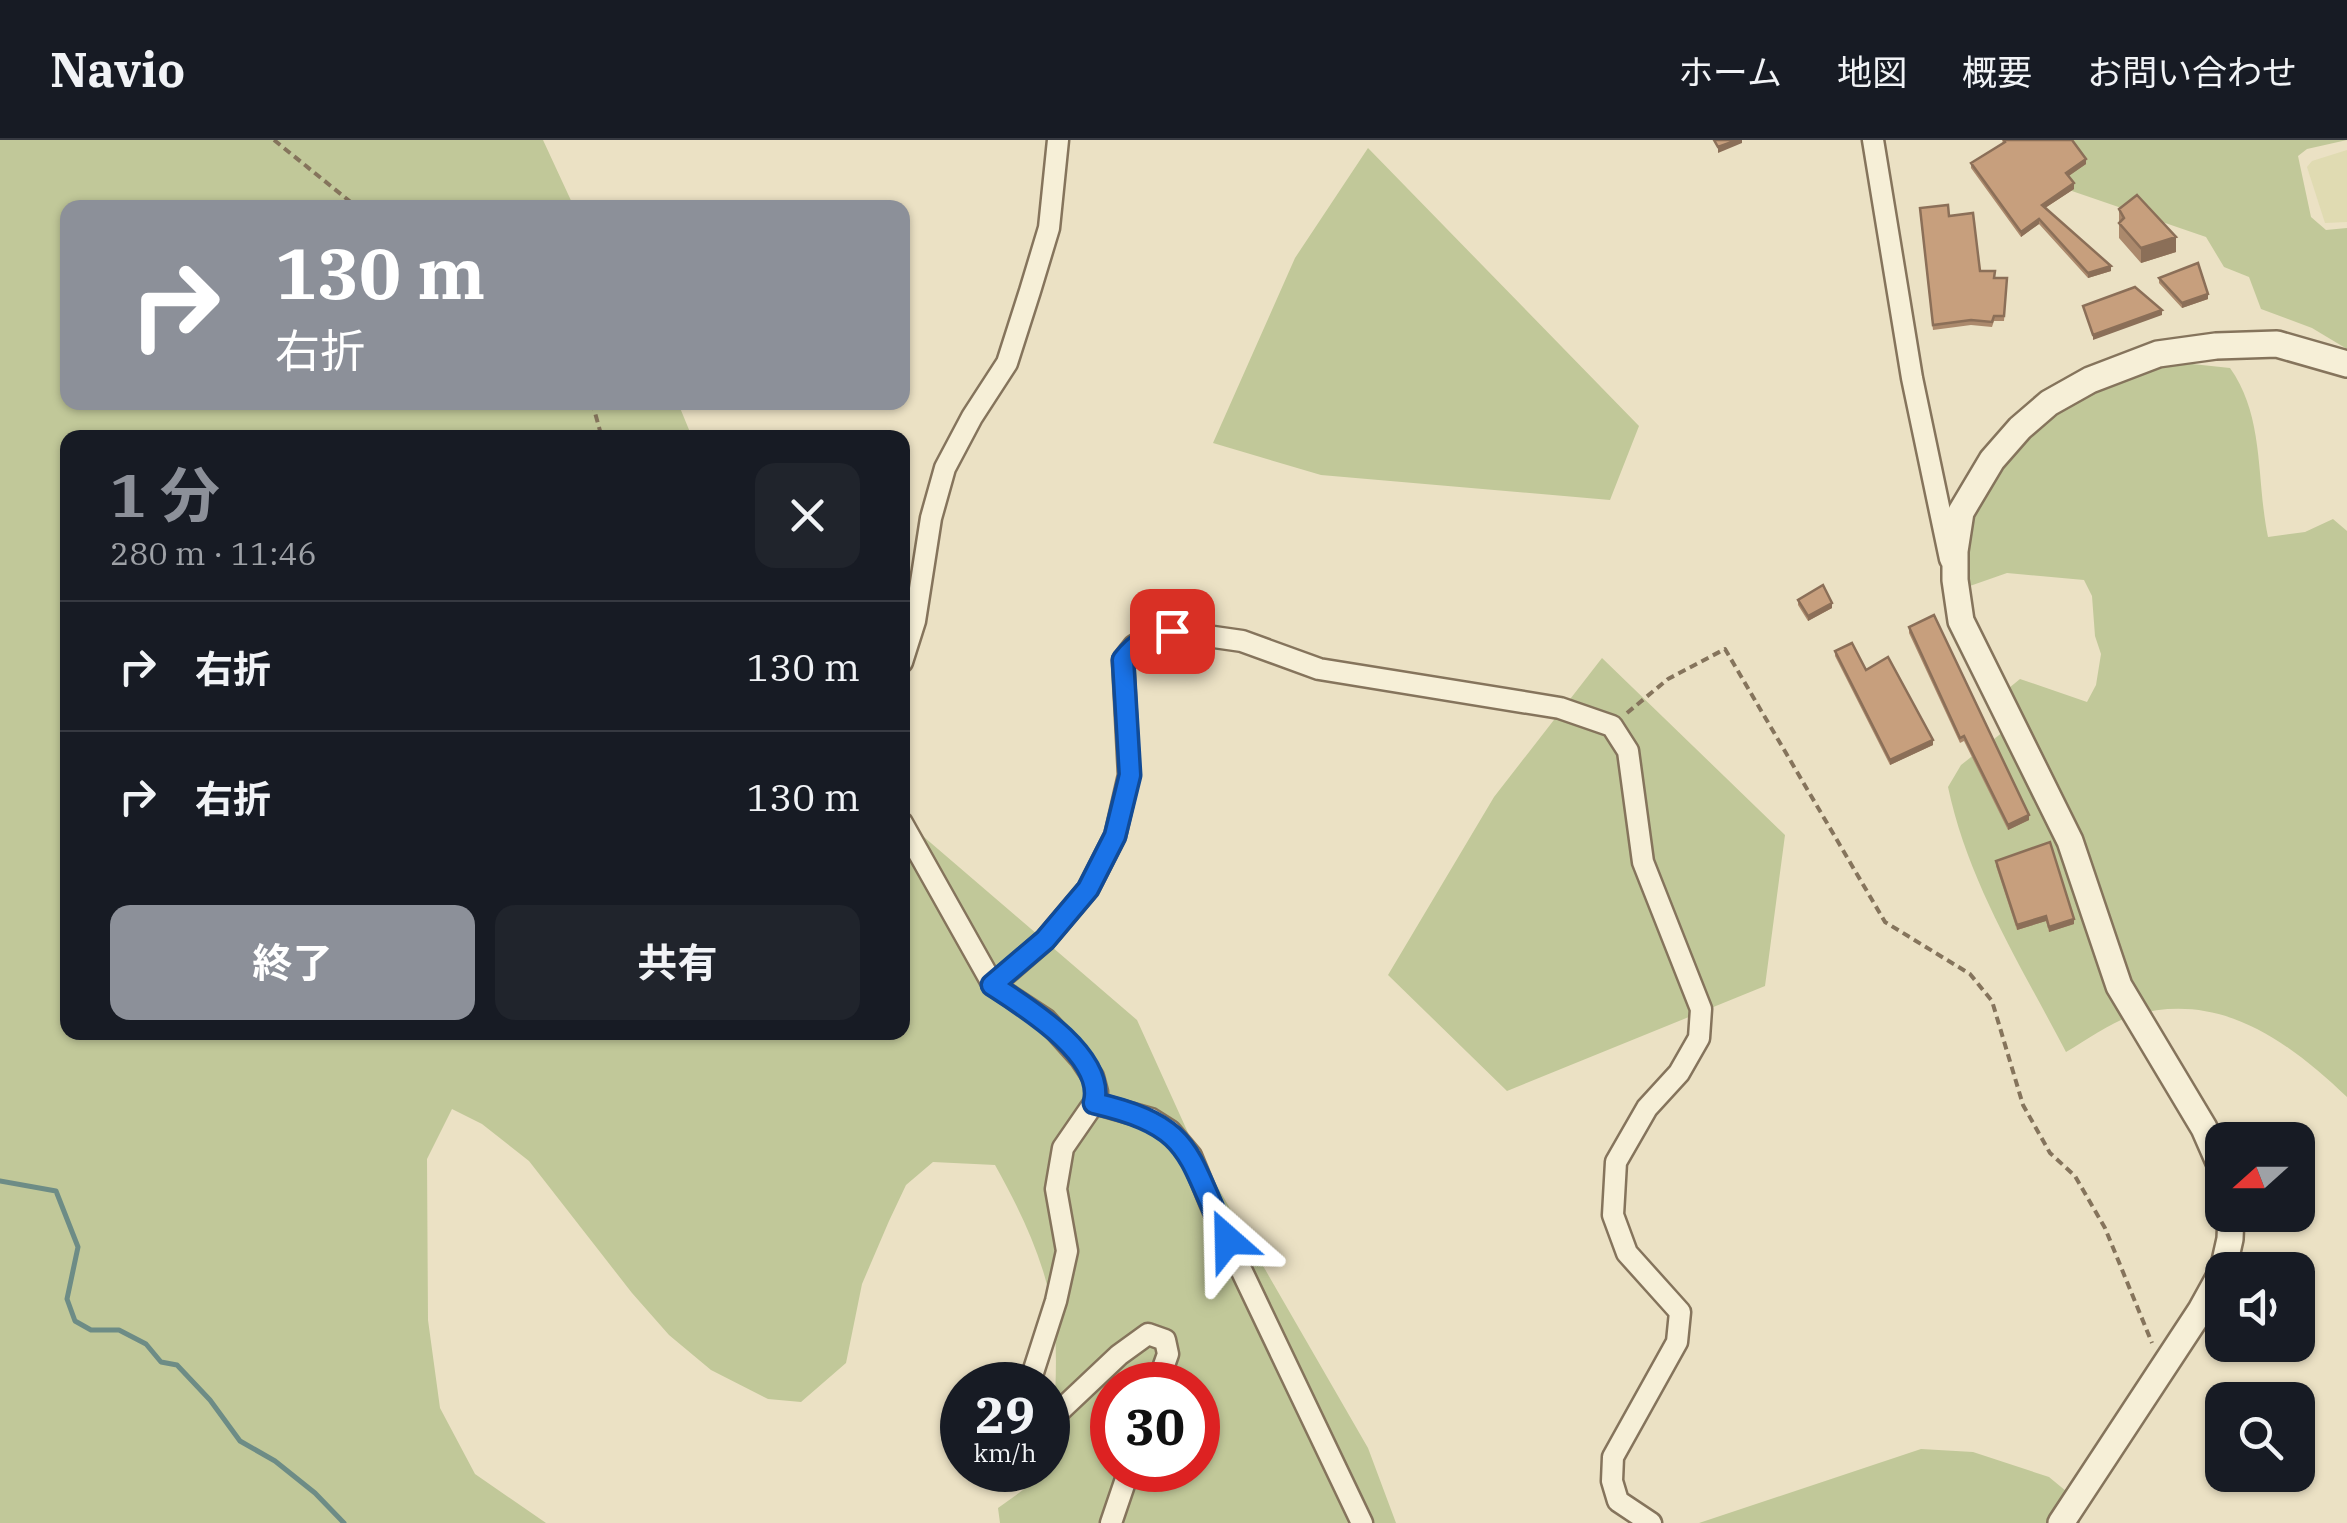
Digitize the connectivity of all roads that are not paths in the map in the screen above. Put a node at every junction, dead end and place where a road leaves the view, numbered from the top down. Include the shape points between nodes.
1 (1058, 140) edge
2 (1873, 140) edge
3 (2347, 364) edge
4 (1955, 580) junction
5 (910, 637) edge
6 (910, 836) edge
7 (992, 985) junction
8 (1094, 1103) junction
9 (2205, 1130) edge
10 (2205, 1300) edge
11 (1036, 1362) edge
12 (1111, 1362) edge
13 (1165, 1362) edge
14 (1090, 1382) edge
15 (1070, 1401) edge
16 (1121, 1492) edge
17 (1111, 1523) edge
18 (1362, 1523) edge
19 (1651, 1523) edge
20 (2060, 1523) edge

1 - 5 street via 1049,228 1035,275 1007,362 946,468
2 - 4 street via 1912,378
3 - 4 street via 2277,344 2216,346 2158,354 2090,380 2020,428 1976,483 1961,512
4 - 9 street via 1968,635 2070,841 2118,986
6 - 7 street
7 - 8 street via 1046,1020 1081,1059 1093,1077
7 - 19 street via 1045,940 1088,889 1115,836 1130,775 1123,660 1151,635 1172,631 1242,641 1319,669 1560,708 1612,726 1628,751 1644,862 1701,1010 1699,1038 1616,1162 1614,1215 1628,1253 1680,1312 1677,1342 1613,1457 1618,1502
8 - 11 street via 1062,1148 1056,1189 1067,1251
8 - 18 street via 1150,1120 1191,1156
10 - 20 street
12 - 13 street via 1148,1334 1166,1340
14 - 15 street
16 - 17 street

